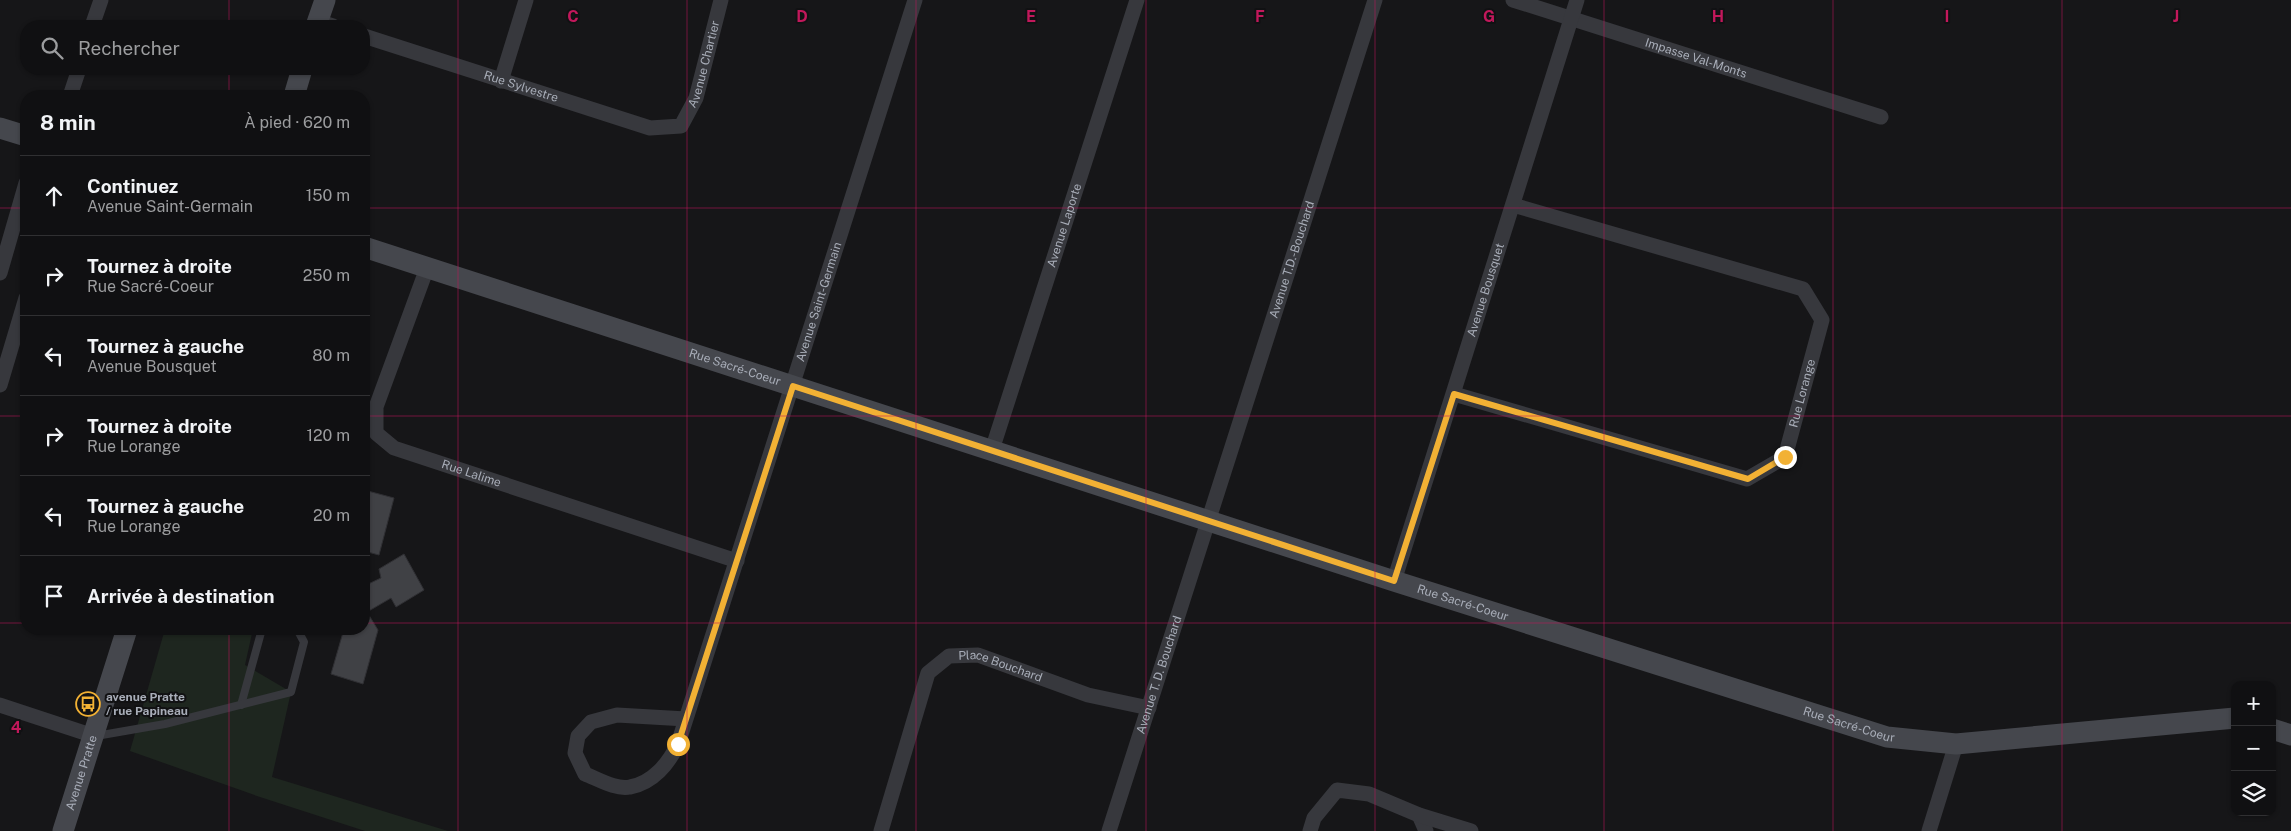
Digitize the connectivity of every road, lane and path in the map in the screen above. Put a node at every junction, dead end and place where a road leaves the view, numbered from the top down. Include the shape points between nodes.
1 (101, 0) edge
2 (324, 0) edge
3 (526, 0) edge
4 (721, 0) edge
5 (915, 0) edge
6 (1137, 0) edge
7 (1375, 0) edge
8 (1513, 0) edge
9 (1577, 0) edge
10 (1571, 18) junction
11 (94, 20) edge
12 (322, 20) edge
13 (370, 38) edge
14 (77, 75) edge
15 (300, 75) edge
16 (501, 81) junction
17 (72, 90) edge
18 (296, 90) edge
19 (1881, 117) dead end
20 (681, 126) joint
21 (0, 128) edge
22 (20, 134) edge
23 (20, 204) edge
24 (1512, 205) junction
25 (370, 249) edge
26 (427, 268) junction
27 (0, 273) edge
28 (20, 318) edge
29 (0, 385) edge
30 (793, 386) junction
31 (1454, 394) junction
32 (992, 450) junction
33 (1207, 520) junction
34 (737, 561) junction
35 (1394, 581) junction
36 (125, 635) edge
37 (260, 635) edge
38 (300, 635) edge
39 (0, 705) edge
40 (241, 705) junction
41 (1149, 708) junction
42 (2231, 718) edge
43 (686, 719) junction
44 (2276, 730) edge
45 (2291, 735) edge
46 (94, 736) junction
47 (1956, 744) junction
48 (1419, 815) junction
49 (63, 831) edge
50 (881, 831) edge
51 (1109, 831) edge
52 (1310, 831) edge
53 (1426, 831) edge
54 (1471, 831) edge
55 (1929, 831) edge

1 - 11 street
2 - 12 street
3 - 16 street
4 - 20 street, Avenue Chartier via 696,98
5 - 30 street, Avenue Saint-Germain
6 - 32 street, Avenue Laporte
7 - 33 street, Avenue T.D.-Bouchard
8 - 10 street, Impasse Val-Monts
9 - 10 street, Avenue Bousquet
10 - 19 street, Impasse Val-Monts
10 - 24 street, Avenue Bousquet
13 - 16 street, Rue Sylvestre
14 - 17 street
15 - 18 street
16 - 20 street, Rue Sylvestre via 650,128
21 - 22 street
23 - 27 street
24 - 31 street, Avenue Bousquet
24 - 31 street, Rue Lorange via 1803,289 1822,320 1785,457 1748,479
25 - 26 street, Rue Sacré-Coeur
26 - 30 street, Rue Sacré-Coeur
26 - 34 street, Rue Lalime via 376,408 376,433 394,448
28 - 29 street
30 - 32 street, Rue Sacré-Coeur
30 - 34 street, Avenue Saint-Germain
31 - 35 street, Avenue Bousquet
32 - 33 street, Rue Sacré-Coeur
33 - 35 street, Rue Sacré-Coeur
33 - 41 street, Avenue T. D. Bouchard
34 - 43 street, Avenue Saint-Germain
35 - 47 street, Rue Sacré-Coeur via 1887,737
36 - 46 street, Avenue Pratte
37 - 40 lane
38 - 40 lane via 304,642 290,692
39 - 46 street
40 - 46 lane via 165,724
41 - 50 street, Place Bouchard via 1088,695 978,655 949,656 928,673
41 - 51 street, Avenue T. D. Bouchard
42 - 47 street, Rue Sacré-Coeur
43 - 43 street, Avenue Saint-Germain via 671,758 654,776 630,788 585,774 575,753 578,736 591,722 617,715
44 - 45 street
46 - 49 street, Avenue Pratte
47 - 55 street
48 - 52 street via 1369,794 1337,790 1314,818
48 - 53 street
48 - 54 street

